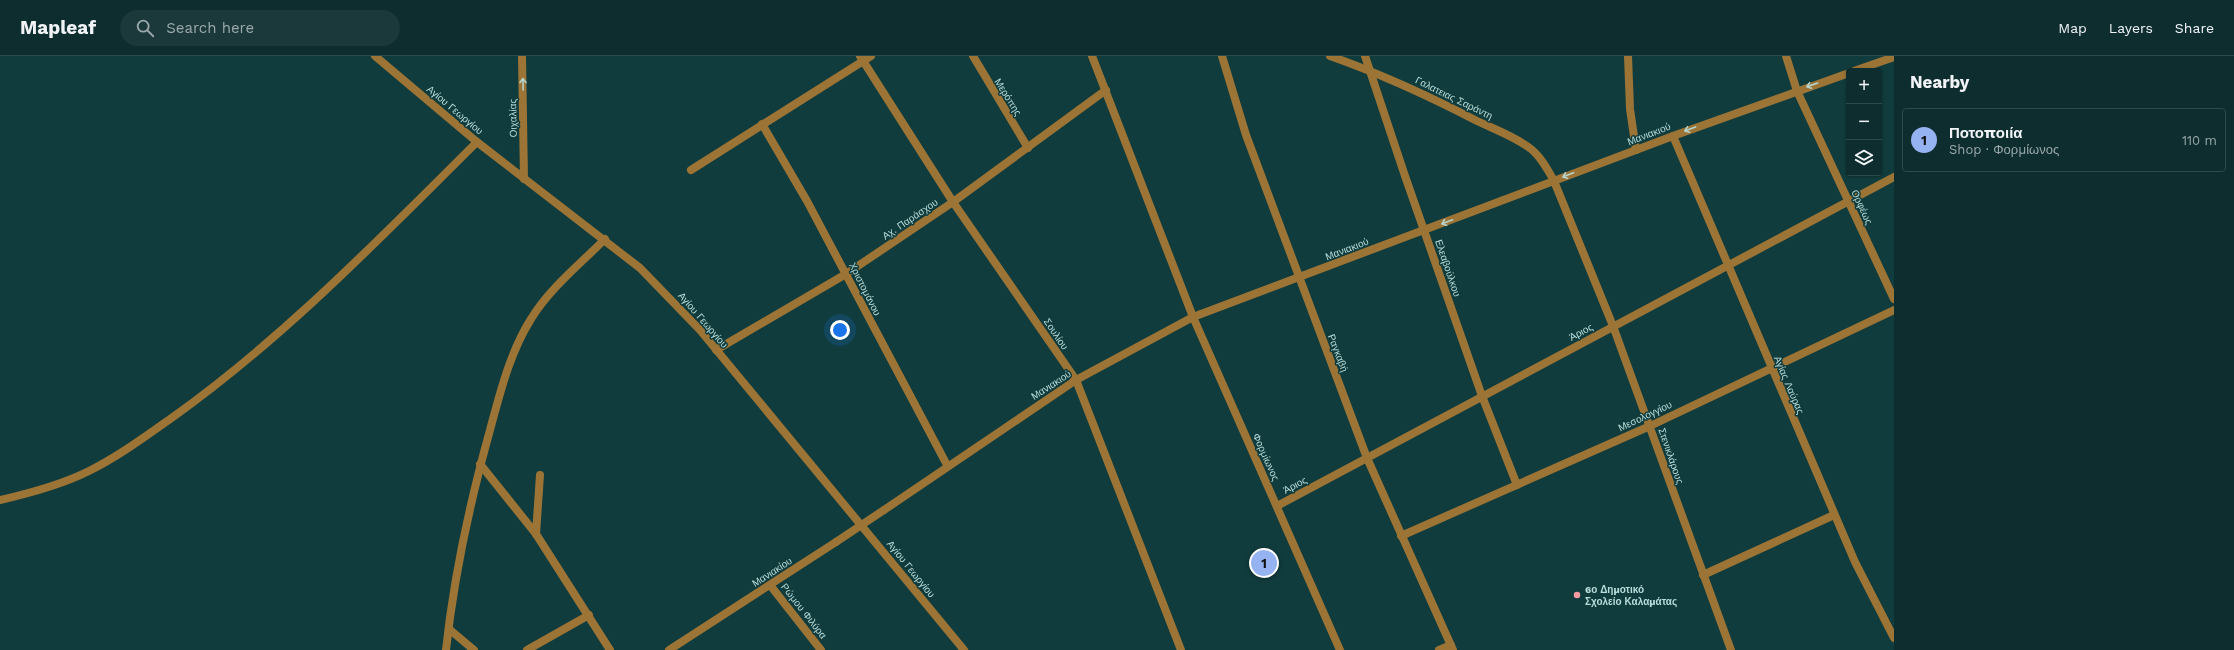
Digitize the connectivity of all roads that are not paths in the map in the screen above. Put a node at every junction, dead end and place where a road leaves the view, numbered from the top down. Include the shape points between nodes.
1 (375, 56) edge
2 (522, 56) edge
3 (972, 56) edge
4 (1092, 56) edge
5 (1222, 56) edge
6 (1330, 56) edge
7 (1366, 56) edge
8 (1628, 56) edge
9 (1786, 56) edge
10 (865, 57) edge
11 (1894, 57) edge
12 (1863, 68) edge
13 (1370, 70) junction
14 (1846, 74) edge
15 (1106, 90) junction
16 (1797, 91) junction
17 (762, 124) junction
18 (1673, 136) junction
19 (477, 142) junction
20 (1028, 148) junction
21 (1636, 150) junction
22 (691, 170) dead end
23 (1894, 177) edge
24 (524, 179) junction
25 (1554, 180) junction
26 (1848, 201) junction
27 (954, 202) junction
28 (1425, 230) junction
29 (605, 239) junction
30 (1727, 265) junction
31 (846, 274) junction
32 (1298, 278) junction
33 (1894, 299) edge
34 (1894, 310) edge
35 (1193, 317) junction
36 (1613, 326) junction
37 (716, 350) junction
38 (1771, 368) junction
39 (1076, 380) junction
40 (1482, 396) junction
41 (1650, 426) junction
42 (1367, 458) junction
43 (480, 464) junction
44 (947, 465) junction
45 (540, 475) dead end
46 (1517, 485) junction
47 (0, 500) edge
48 (1277, 506) junction
49 (884, 510) joint
50 (1834, 515) junction
51 (536, 534) junction
52 (1402, 536) junction
53 (1703, 575) junction
54 (770, 585) junction
55 (589, 615) junction
56 (449, 629) junction
57 (1894, 638) edge
58 (1452, 647) edge
59 (446, 650) edge
60 (474, 650) edge
61 (527, 650) edge
62 (610, 650) edge
63 (669, 650) edge
64 (821, 650) edge
65 (964, 650) edge
66 (1181, 650) edge
67 (1340, 650) edge
68 (1439, 650) edge
69 (1731, 650) edge

1 - 19 street, Αγίου Γεωργίου
24 -> 2 street, Οιχαλίας
3 - 20 street, Μερόπης
4 - 15 street, Φορμίωνος
5 - 32 street, Ραγκαβή via 1246,135
6 - 13 street, Γαλατειας Σαράντη
7 - 13 street, Ελεαβούλκου
8 - 21 street via 1630,109
9 - 16 street, Ορφέως
10 - 17 street
10 - 27 street, Σουλίου
11 - 12 street
13 - 25 street, Γαλατειας Σαράντη via 1424,93 1530,149
13 - 28 street, Ελεαβούλκου
14 -> 16 street, Μανιακιού
15 - 20 street, Αχ. Παράσχου
15 - 35 street, Φορμίωνος
16 -> 18 street, Μανιακιού
16 - 26 street, Ορφέως
17 - 22 street
17 - 31 street, Χριστομάνου via 804,194
18 - 21 street, Μανιακιού
18 - 30 street, Αγίας Λαύρας
19 - 24 street, Αγίου Γεωργίου
19 - 47 street via 294,320 222,382 130,447 90,471 52,487
20 - 27 street, Αχ. Παράσχου
21 -> 25 street, Μανιακιού
23 - 26 street, Άριος
24 - 29 street, Αγίου Γεωργίου
25 -> 28 street, Μανιακιού
25 - 36 street, Στενικλάρους
26 - 30 street, Άριος
26 - 33 street, Ορφέως
27 - 31 street, Αχ. Παράσχου
27 - 39 street, Σουλίου
28 - 32 street, Μανιακιού
28 - 40 street, Ελεαβούλκου
29 - 37 street, Αγίου Γεωργίου via 654,281
29 - 43 street via 555,289 531,318 507,371
30 - 36 street, Άριος
30 - 38 street, Αγίας Λαύρας
31 - 37 street, Αχ. Παράσχου
31 - 44 street, Χριστομάνου
32 - 35 street, Μανιακιού
32 - 42 street, Ραγκαβή
34 - 38 street, Μεσολογγίου
35 - 39 street, Μανιακιού
35 - 48 street, Φορμίωνος
36 - 40 street, Άριος
36 - 41 street, Στενικλάρους
37 - 65 street, Αγίου Γεωργίου
38 - 41 street, Μεσολογγίου
38 - 50 street, Αγίας Λαύρας
39 - 44 street, Μανιακιού
39 - 66 street, Σουλίου
40 - 42 street, Άριος
40 - 46 street, Ελεαβούλκου
41 - 46 street, Μεσολογγίου
41 - 53 street, Στενικλάρους
42 - 48 street, Άριος
42 - 52 street, Ραγκαβή
43 - 51 street
43 - 56 street via 456,578
44 - 49 street, Μανιακιού
45 - 51 street
46 - 52 street, Μεσολογγίου
48 - 67 street, Φορμίωνος
49 - 54 street, Μανιακίου, bridge
50 - 53 street
50 - 57 street, Αγίας Λαύρας via 1854,562
51 - 55 street
52 - 58 street, Ραγκαβή
53 - 69 street, Στενικλάρους
54 - 63 street, Μανιακίου
54 - 64 street, Ρώμου Φιλύρα
55 - 61 street
55 - 62 street
56 - 59 street
56 - 60 street
58 - 68 street

